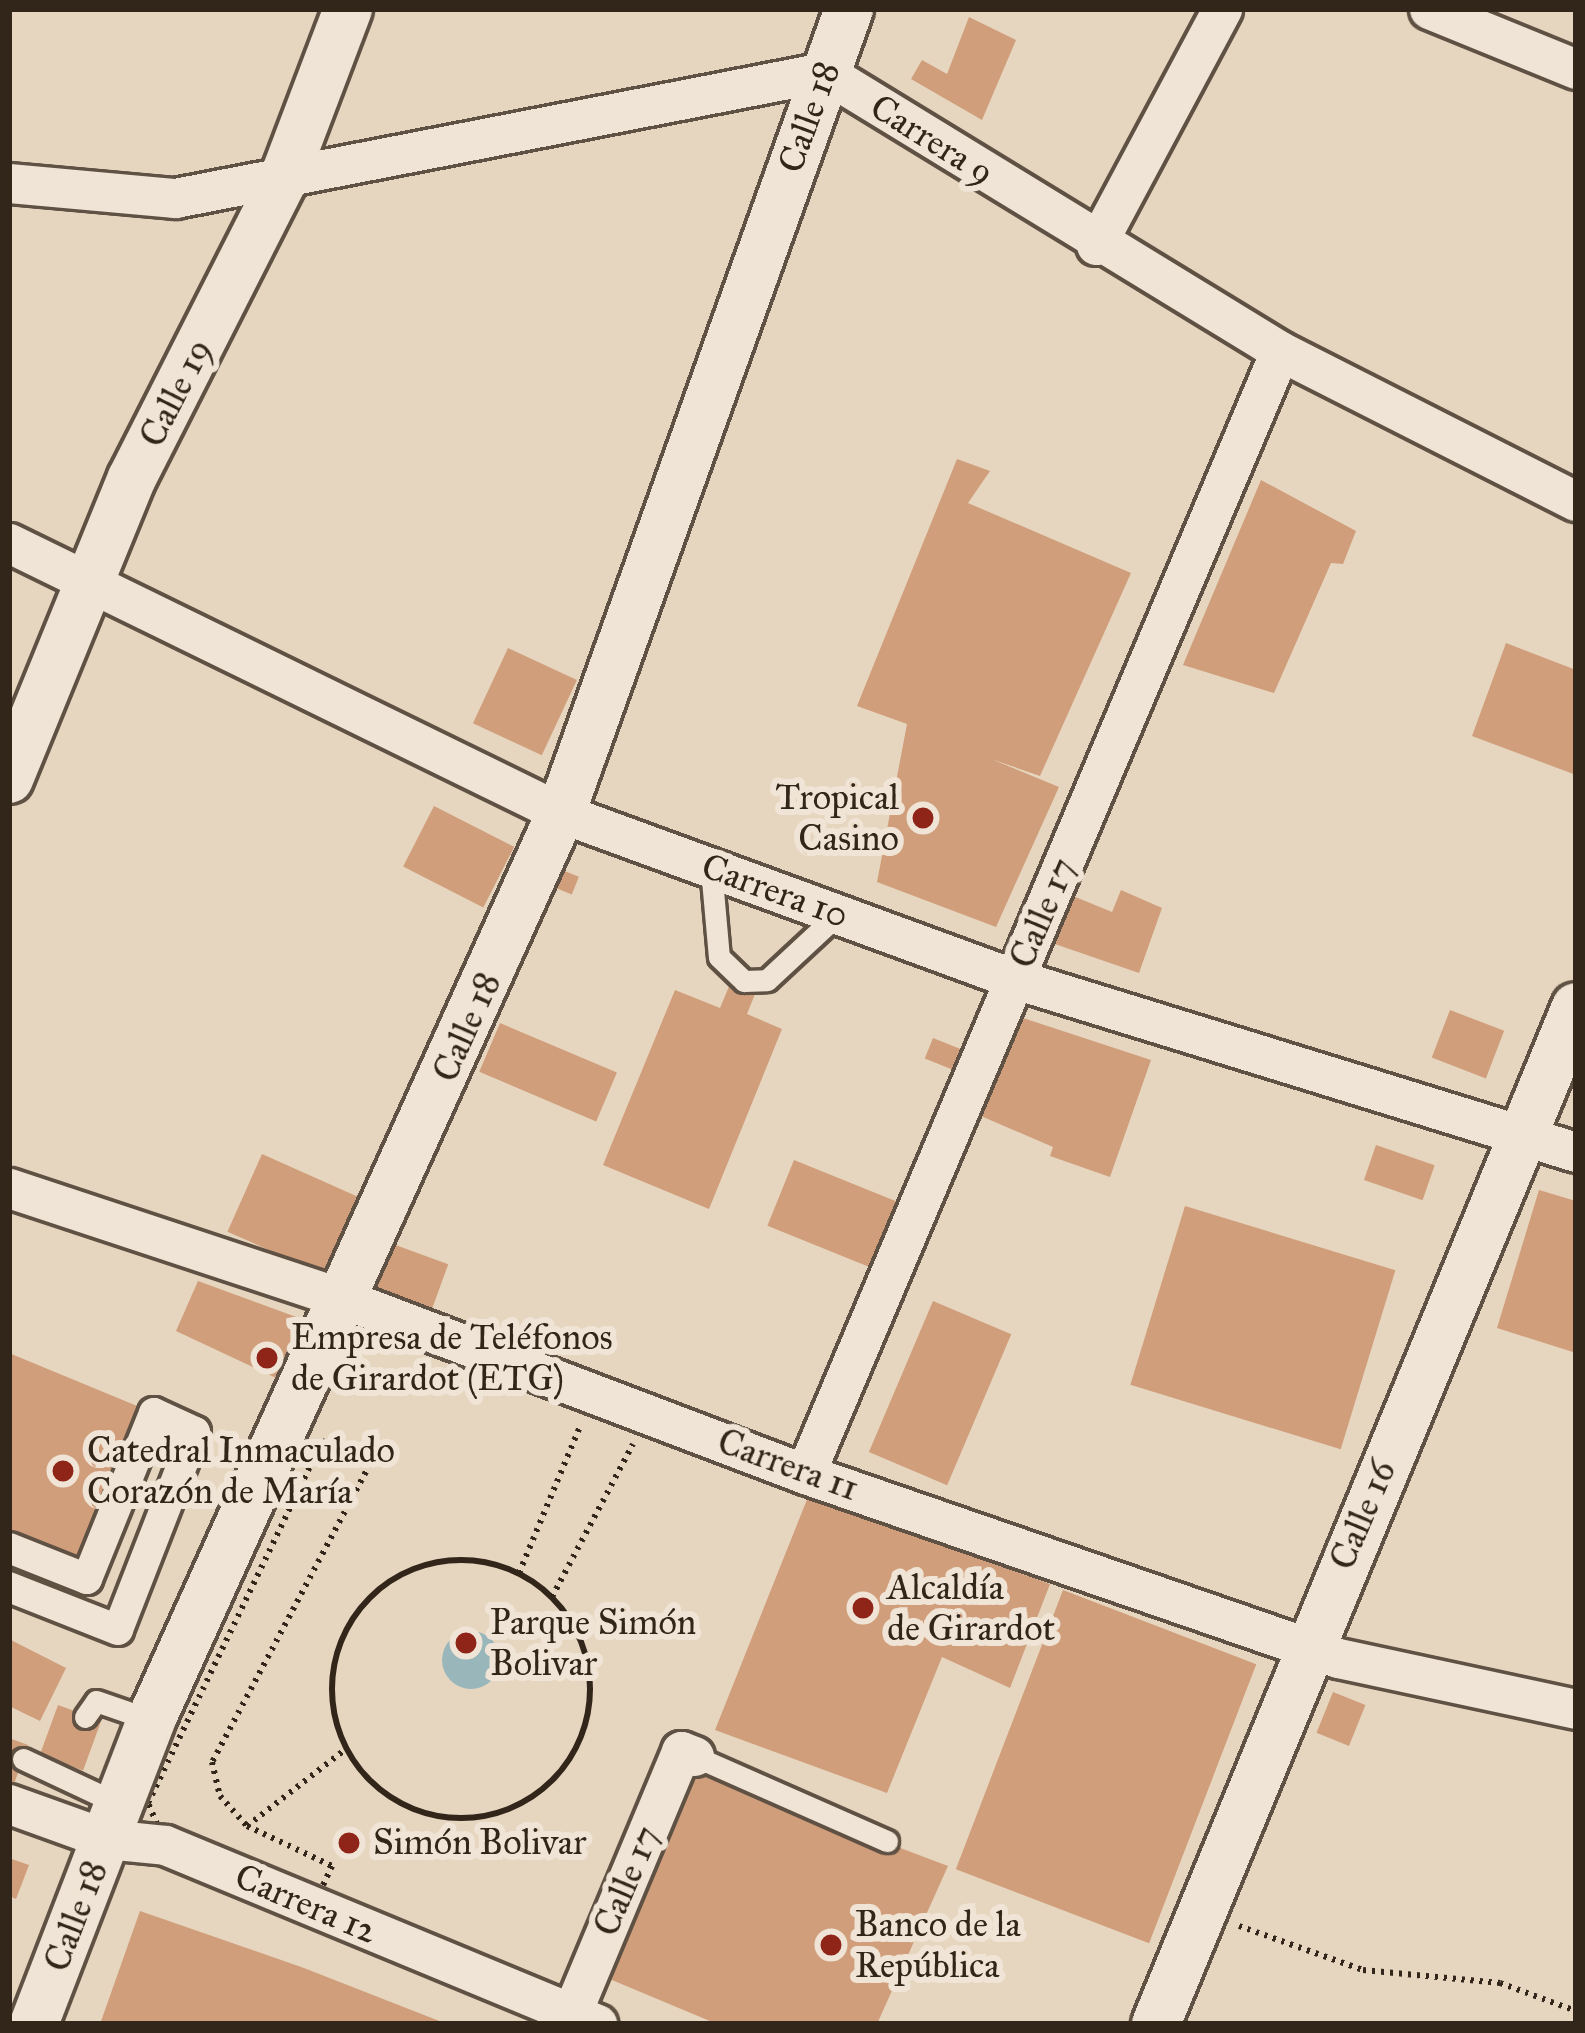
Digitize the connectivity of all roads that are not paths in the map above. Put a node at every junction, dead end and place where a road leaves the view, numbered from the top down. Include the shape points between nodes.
1 (348, 9) edge
2 (849, 9) edge
3 (1222, 9) edge
4 (1429, 9) edge
5 (1576, 69) edge
6 (824, 72) junction
7 (283, 180) junction
8 (9, 183) edge
9 (1096, 245) junction
10 (1280, 352) junction
11 (1576, 502) edge
12 (9, 543) edge
13 (85, 584) junction
14 (9, 779) edge
15 (561, 813) junction
16 (711, 868) junction
17 (838, 914) junction
18 (1016, 979) junction
19 (1576, 1007) edge
20 (1522, 1134) junction
21 (1576, 1152) edge
22 (9, 1188) edge
23 (346, 1300) junction
24 (805, 1474) junction
25 (9, 1547) edge
26 (9, 1587) edge
27 (1308, 1647) junction
28 (1576, 1709) edge
29 (85, 1717) dead end
30 (151, 1720) junction
31 (694, 1756) joint
32 (22, 1759) dead end
33 (9, 1804) edge
34 (112, 1821) junction
35 (887, 1841) dead end
36 (578, 2021) edge
37 (34, 2024) edge
38 (1156, 2024) edge

1 - 7 street, Calle 19
2 - 6 street, Calle 18
3 - 9 street
4 - 5 street
6 - 7 street
6 - 9 street, Carrera 9
6 - 15 street, Calle 18
7 - 8 street via 176,198
7 - 13 street, Calle 19
9 - 10 street, Carrera 9
10 - 11 street, Carrera 9
10 - 18 street, Calle 17
12 - 13 street, Carrera 10
13 - 14 street, Calle 19
13 - 15 street, Carrera 10
15 - 16 street, Carrera 10
15 - 23 street, Calle 18
16 - 17 street, Carrera 10
16 - 17 lane via 719,957 744,981 767,980
17 - 18 street, Carrera 10
18 - 20 street, Carrera 10
18 - 24 street, Calle 17
19 - 20 street, Calle 16
20 - 21 street, Carrera 10
20 - 27 street, Calle 16
22 - 23 street, Carrera 11
23 - 24 street, Carrera 11
23 - 30 street, Calle 18
24 - 27 street, Carrera 11
25 - 26 street via 87,1580 154,1413 195,1432 118,1630
27 - 28 street, Carrera 11
27 - 38 street, Calle 16
29 - 30 lane via 96,1701
30 - 34 street, Calle 18
31 - 35 lane
31 - 36 street, Calle 17 via 680,1750
32 - 34 lane via 63,1769
33 - 34 street, Carrera 12
34 - 36 street, Carrera 12
34 - 37 street, Calle 18

